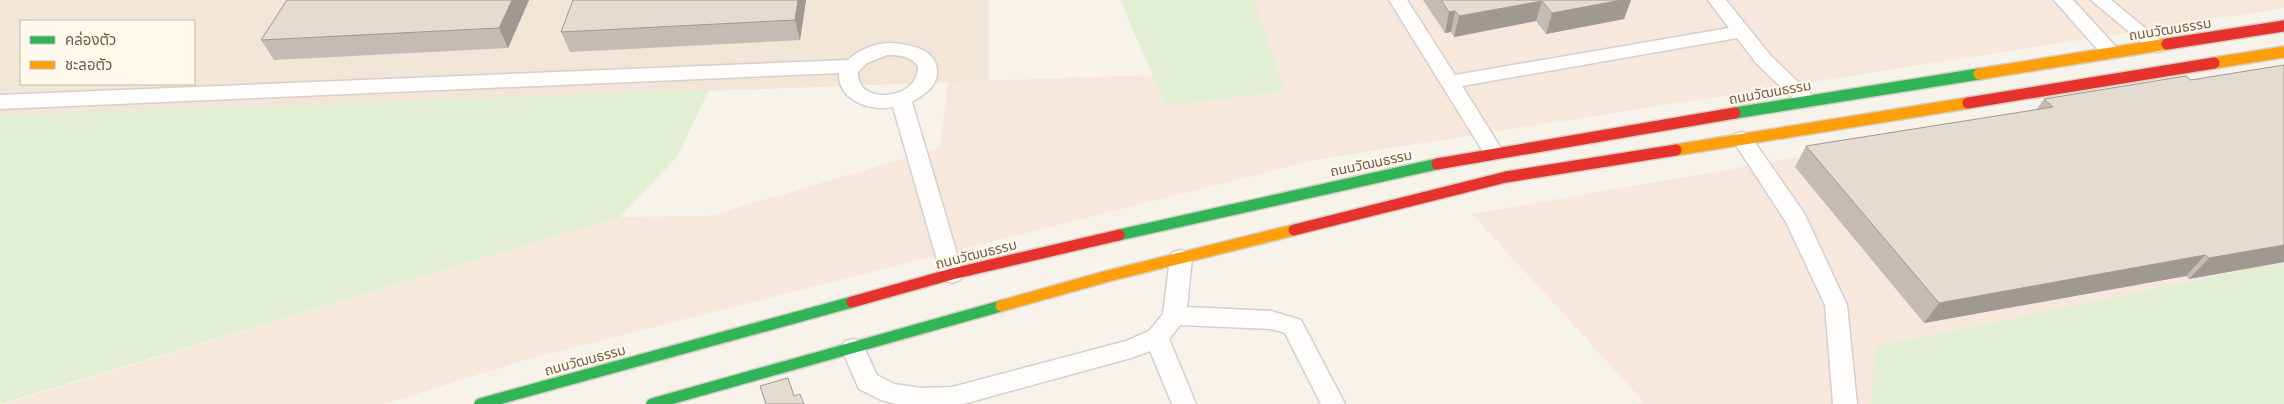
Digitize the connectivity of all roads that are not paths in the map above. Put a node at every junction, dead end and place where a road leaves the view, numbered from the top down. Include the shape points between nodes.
1 (1398, 0) edge
2 (1717, 0) edge
3 (2064, 0) edge
4 (2100, 0) edge
5 (2284, 26) edge
6 (1742, 32) junction
7 (2158, 46) junction
8 (2284, 52) edge
9 (2111, 53) junction
10 (852, 66) junction
11 (1450, 82) junction
12 (901, 99) junction
13 (1808, 101) junction
14 (0, 102) edge
15 (1724, 115) junction
16 (1742, 140) junction
17 (1494, 153) junction
18 (1179, 254) junction
19 (952, 274) junction
20 (1174, 316) junction
21 (1157, 338) junction
22 (852, 344) junction
23 (480, 404) edge
24 (652, 404) edge
25 (1184, 404) edge
26 (1332, 404) edge
27 (1845, 404) edge

1 - 11 lane
2 - 6 lane
3 - 9 lane
4 - 7 lane
5 - 7 street, ถนนวัฒนธรรม
6 - 11 lane
6 - 13 lane via 1764,60
7 - 9 street, ถนนวัฒนธรรม
8 - 16 street
9 - 13 street, ถนนวัฒนธรรม
10 - 12 lane via 847,74 847,83 861,98 873,101
10 - 12 lane via 860,58 884,49 919,55 928,70 927,78 922,86
10 - 14 lane
11 - 17 lane
12 - 19 lane
13 - 15 street, ถนนวัฒนธรรม
15 - 16 street
15 - 17 street, ถนนวัฒนธรรม
16 - 18 street via 1506,177
16 - 27 lane via 1796,219 1836,305
17 - 19 street, ถนนวัฒนธรรม via 1355,181 1170,228
18 - 20 lane
18 - 22 street
19 - 23 street, ถนนวัฒนธรรม via 841,310
20 - 21 lane
20 - 26 lane via 1271,320 1293,326
21 - 22 lane via 1131,349 952,397 921,398 890,392 868,382
21 - 25 lane
22 - 24 street

